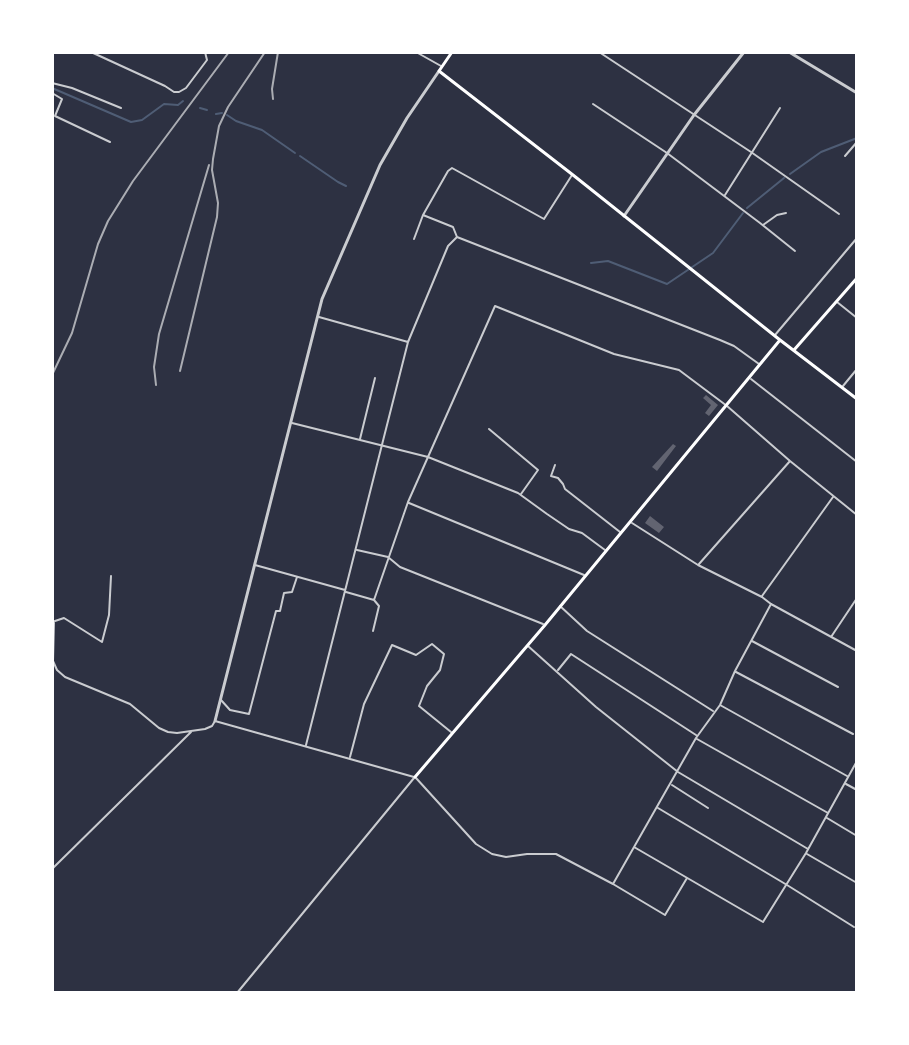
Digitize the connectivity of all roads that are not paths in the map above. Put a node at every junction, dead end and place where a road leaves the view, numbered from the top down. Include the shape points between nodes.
1 (91, 52) edge
2 (205, 52) edge
3 (416, 52) edge
4 (452, 52) edge
5 (599, 52) edge
6 (744, 52) edge
7 (789, 52) edge
8 (442, 66) junction
9 (439, 71) junction
10 (52, 83) edge
11 (52, 93) edge
12 (857, 93) edge
13 (593, 104) dead end
14 (121, 108) dead end
15 (780, 108) dead end
16 (694, 115) junction
17 (55, 116) junction
18 (52, 122) edge
19 (110, 142) dead end
20 (857, 142) edge
21 (751, 152) junction
22 (667, 153) junction
23 (845, 156) dead end
24 (573, 175) junction
25 (725, 196) junction
26 (786, 213) dead end
27 (839, 214) dead end
28 (423, 215) junction
29 (624, 216) junction
30 (763, 225) junction
31 (457, 237) junction
32 (857, 238) edge
33 (414, 239) dead end
34 (795, 251) dead end
35 (857, 278) edge
36 (837, 302) junction
37 (317, 317) junction
38 (857, 318) edge
39 (775, 335) junction
40 (780, 340) junction
41 (408, 342) junction
42 (794, 350) junction
43 (760, 365) junction
44 (857, 369) edge
45 (375, 378) dead end
46 (750, 378) junction
47 (842, 387) junction
48 (857, 399) edge
49 (727, 406) junction
50 (291, 423) junction
51 (489, 429) dead end
52 (360, 440) junction
53 (382, 446) junction
54 (428, 457) junction
55 (790, 461) junction
56 (857, 462) edge
57 (555, 465) dead end
58 (520, 495) junction
59 (834, 496) junction
60 (408, 502) junction
61 (857, 515) edge
62 (631, 522) junction
63 (621, 532) junction
64 (356, 549) junction
65 (606, 550) junction
66 (388, 557) junction
67 (254, 565) junction
68 (698, 565) junction
69 (111, 576) dead end
70 (585, 576) junction
71 (297, 577) junction
72 (345, 591) junction
73 (762, 597) junction
74 (857, 598) edge
75 (374, 600) junction
76 (771, 604) junction
77 (560, 606) junction
78 (52, 622) edge
79 (545, 625) junction
80 (373, 631) dead end
81 (831, 637) junction
82 (751, 640) junction
83 (527, 645) junction
84 (857, 651) edge
85 (558, 671) junction
86 (735, 671) junction
87 (838, 687) dead end
88 (220, 699) junction
89 (720, 705) junction
90 (714, 712) junction
91 (215, 721) junction
92 (192, 731) junction
93 (453, 734) junction
94 (853, 734) dead end
95 (697, 737) junction
96 (306, 746) junction
97 (350, 758) junction
98 (857, 761) edge
99 (678, 772) junction
100 (848, 776) junction
101 (415, 777) junction
102 (845, 783) junction
103 (671, 784) junction
104 (857, 790) edge
105 (657, 808) junction
106 (708, 808) dead end
107 (827, 815) junction
108 (857, 836) edge
109 (634, 847) junction
110 (807, 851) junction
111 (53, 867) edge
112 (687, 878) junction
113 (857, 883) edge
114 (613, 884) junction
115 (787, 885) junction
116 (854, 927) dead end
117 (237, 993) edge

1 - 2 street via 174,92 186,88 207,60
3 - 8 street
4 - 8 main road
5 - 16 street
6 - 16 street
7 - 12 street
8 - 9 main road
9 - 24 main road
9 - 37 street via 380,165
10 - 14 street
11 - 17 street via 62,99
13 - 22 street
15 - 21 street
16 - 21 street
16 - 22 street
17 - 18 street
17 - 19 street
20 - 23 street
21 - 25 street
21 - 27 street
22 - 25 street
22 - 29 street
24 - 28 street via 544,219 452,168
24 - 29 main road
25 - 30 street
26 - 30 street
28 - 31 street via 453,227
28 - 33 street
29 - 39 main road
30 - 34 street
31 - 41 street via 448,246
31 - 43 street via 734,346
32 - 39 street
35 - 36 main road
36 - 38 street
36 - 42 main road
37 - 41 street
37 - 50 street
39 - 40 main road
40 - 42 main road
40 - 43 main road
41 - 53 street
42 - 47 main road
43 - 46 main road
44 - 47 street
45 - 52 street
46 - 49 main road
46 - 56 street
47 - 48 main road
49 - 54 street via 674,369 614,354 495,306
49 - 55 street
49 - 62 main road
50 - 52 street
50 - 67 street
51 - 58 street via 538,470
52 - 53 street
53 - 54 street
53 - 64 street
54 - 58 street
54 - 60 street
55 - 59 street
55 - 68 street
57 - 63 street via 551,476
58 - 65 street
59 - 61 street
59 - 73 street
60 - 66 street
60 - 70 street
62 - 63 main road
62 - 68 street
63 - 65 main road
64 - 66 street
64 - 72 street
65 - 70 main road
66 - 75 street
66 - 79 street via 400,567
67 - 71 street
67 - 88 street
68 - 73 street
69 - 78 street via 102,642 64,618
70 - 77 main road
71 - 72 street
71 - 88 street via 276,611 249,714 230,710
72 - 75 street
72 - 96 street
73 - 76 street
74 - 81 street
75 - 80 street via 379,606
76 - 81 street
76 - 82 street
77 - 79 main road
77 - 90 street via 587,631
78 - 92 street via 53,661 65,677 130,704 168,732
79 - 83 main road
81 - 84 street
82 - 86 street
82 - 87 street
83 - 85 street
83 - 93 main road
85 - 95 street via 571,654
85 - 99 street
86 - 89 street
86 - 94 street
88 - 91 street
89 - 90 street
89 - 100 street
90 - 95 street
91 - 92 street
91 - 96 street
92 - 111 street
93 - 97 street via 419,706 444,654 432,644 416,655 392,645 364,704
93 - 101 main road
95 - 99 street
95 - 107 street
96 - 97 street
97 - 101 street
98 - 100 street
99 - 103 street
99 - 110 street
100 - 102 street
101 - 114 street via 476,844 492,854 556,854
101 - 117 street
102 - 104 street
102 - 107 street
103 - 105 street
103 - 106 street
105 - 109 street
105 - 115 street
107 - 108 street
107 - 110 street
109 - 112 street
109 - 114 street
110 - 113 street
110 - 115 street
112 - 114 street via 665,915
112 - 115 street via 763,922
115 - 116 street

